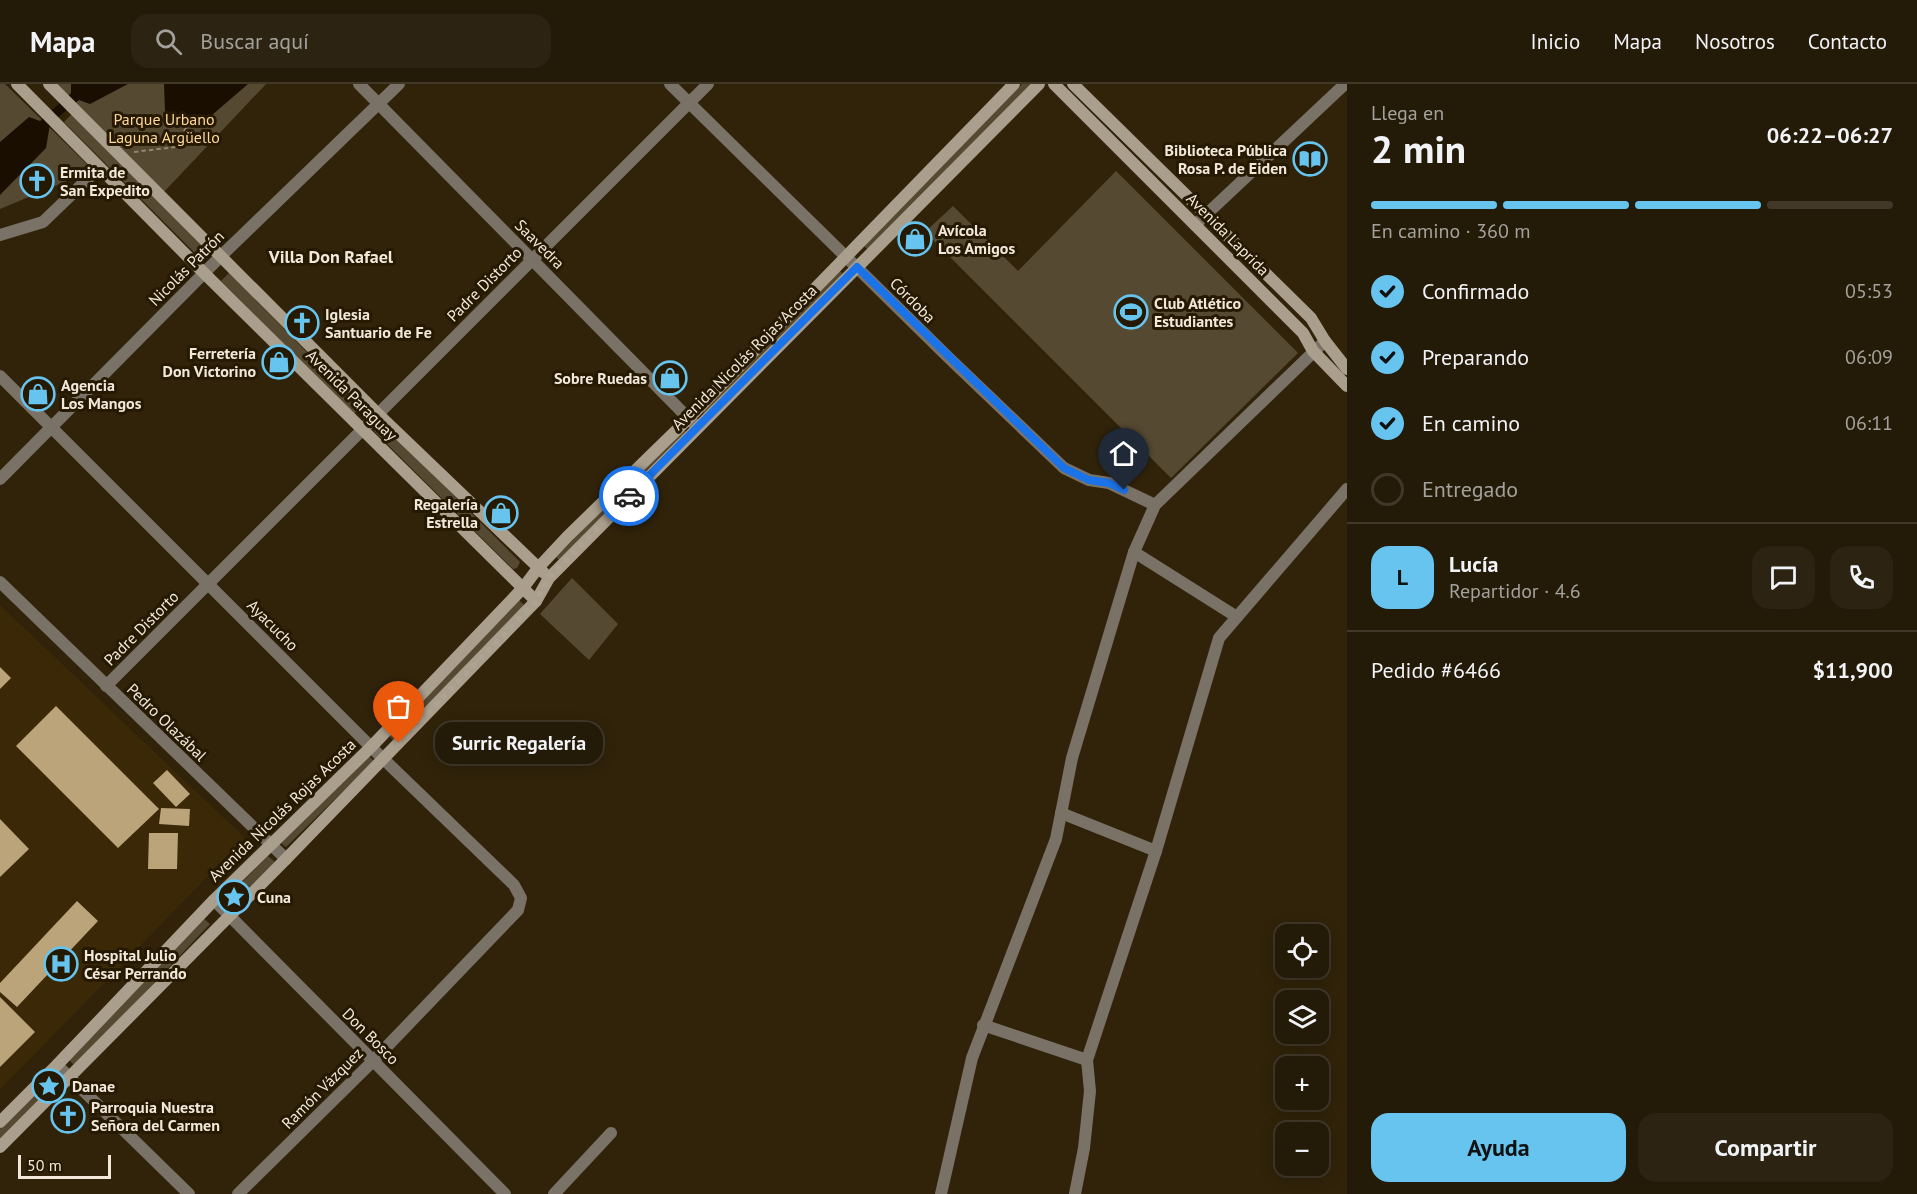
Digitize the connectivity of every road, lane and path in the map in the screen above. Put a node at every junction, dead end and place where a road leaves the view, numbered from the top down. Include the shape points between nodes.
1 (17, 84) edge
2 (49, 84) edge
3 (359, 84) edge
4 (399, 84) edge
5 (670, 84) edge
6 (708, 84) edge
7 (1014, 84) edge
8 (1039, 84) edge
9 (1054, 84) edge
10 (1073, 84) edge
11 (1345, 84) edge
12 (379, 103) junction
13 (688, 104) junction
14 (187, 126) dead end
15 (128, 153) dead end
16 (99, 168) junction
17 (1207, 214) junction
18 (1196, 225) junction
19 (0, 235) edge
20 (220, 257) junction
21 (846, 257) junction
22 (532, 259) junction
23 (857, 267) junction
24 (204, 273) junction
25 (1325, 341) junction
26 (1313, 351) junction
27 (1347, 369) edge
28 (0, 376) edge
29 (1347, 386) edge
30 (378, 414) junction
31 (693, 423) junction
32 (52, 427) junction
33 (363, 429) junction
34 (0, 479) edge
35 (1347, 489) edge
36 (1155, 505) junction
37 (1134, 552) junction
38 (538, 568) junction
39 (549, 578) junction
40 (0, 582) edge
41 (209, 583) junction
42 (523, 588) junction
43 (536, 601) junction
44 (1237, 617) junction
45 (106, 686) junction
46 (371, 747) junction
47 (384, 758) junction
48 (1061, 813) junction
49 (270, 844) junction
50 (1156, 851) junction
51 (286, 859) junction
52 (521, 898) joint
53 (214, 900) junction
54 (230, 915) junction
55 (983, 1025) junction
56 (1087, 1060) junction
57 (372, 1061) junction
58 (57, 1065) junction
59 (70, 1078) junction
60 (0, 1122) edge
61 (610, 1133) dead end
62 (0, 1147) edge
63 (189, 1194) edge
64 (238, 1194) edge
65 (505, 1194) edge
66 (554, 1194) edge
67 (941, 1194) edge
68 (1074, 1194) edge

1 - 16 main road, Avenida Paraguay
2 - 20 main road, Avenida Paraguay
3 - 12 street, Saavedra
4 - 12 street, Nicolás Patrón
5 - 13 street, Córdoba
6 - 13 street, Padre Distorto
7 - 21 main road, Avenida Nicolás Rojas Acosta
8 - 23 main road, Avenida Nicolás Rojas Acosta
9 - 18 main road, Avenida Laprida
10 - 17 main road, Avenida Laprida
11 - 17 street
12 - 20 street, Nicolás Patrón
12 - 22 street, Saavedra
13 - 21 street, Córdoba
13 - 22 street, Padre Distorto
14 - 15 path via 176,147
16 - 19 street via 43,222
16 - 24 main road, Avenida Paraguay
17 - 18 street
17 - 25 main road, Avenida Laprida via 1311,318
18 - 26 main road, Avenida Laprida via 1303,333
20 - 24 street, Nicolás Patrón
20 - 30 main road, Avenida Paraguay
21 - 23 street, Córdoba
21 - 31 main road, Avenida Nicolás Rojas Acosta
22 - 30 street, Padre Distorto
22 - 31 street, Saavedra
23 - 31 main road, Avenida Nicolás Rojas Acosta
23 - 36 street, Córdoba via 1064,468 1089,480 1109,483
24 - 32 street, Nicolás Patrón
24 - 33 main road, Avenida Paraguay
25 - 26 street
25 - 27 main road, Avenida Laprida
26 - 29 main road, Avenida Laprida
26 - 36 street
28 - 32 street, Ayacucho
30 - 33 street, Padre Distorto
30 - 38 main road, Avenida Paraguay
31 - 38 main road, Avenida Nicolás Rojas Acosta
31 - 39 main road, Avenida Nicolás Rojas Acosta
32 - 34 street, Nicolás Patrón
32 - 41 street, Ayacucho
33 - 41 street, Padre Distorto
33 - 42 main road, Avenida Paraguay
35 - 44 street
36 - 37 street
37 - 44 street
37 - 48 street via 1072,758
38 - 39 main road, Avenida Paraguay
38 - 42 main road, Avenida Nicolás Rojas Acosta
39 - 43 main road, Avenida Nicolás Rojas Acosta
40 - 45 street, Pedro Olazábal
41 - 45 street, Padre Distorto
41 - 46 street, Ayacucho
42 - 43 main road, Avenida Paraguay
42 - 46 main road, Avenida Nicolás Rojas Acosta
43 - 47 main road, Avenida Nicolás Rojas Acosta
44 - 50 street via 1219,638
45 - 49 street, Pedro Olazábal
46 - 47 street, Ayacucho
46 - 49 main road, Avenida Nicolás Rojas Acosta
47 - 51 main road, Avenida Nicolás Rojas Acosta
47 - 52 street, Ayacucho via 514,885
48 - 50 street
48 - 55 street via 1056,839
49 - 51 street, Pedro Olazábal
49 - 53 main road, Avenida Nicolás Rojas Acosta
50 - 56 street
51 - 54 main road, Avenida Nicolás Rojas Acosta
52 - 57 street, Ramón Vázquez via 518,910
53 - 54 street, Don Bosco
53 - 58 main road, Avenida Nicolás Rojas Acosta
54 - 57 street, Don Bosco
54 - 59 main road, Avenida Nicolás Rojas Acosta
55 - 56 street
55 - 67 street
56 - 68 street via 1090,1090
57 - 64 street, Ramón Vázquez
57 - 65 street, Don Bosco
58 - 59 street
58 - 60 main road, Avenida Nicolás Rojas Acosta
59 - 62 main road, Avenida Nicolás Rojas Acosta
59 - 63 street
61 - 66 street

